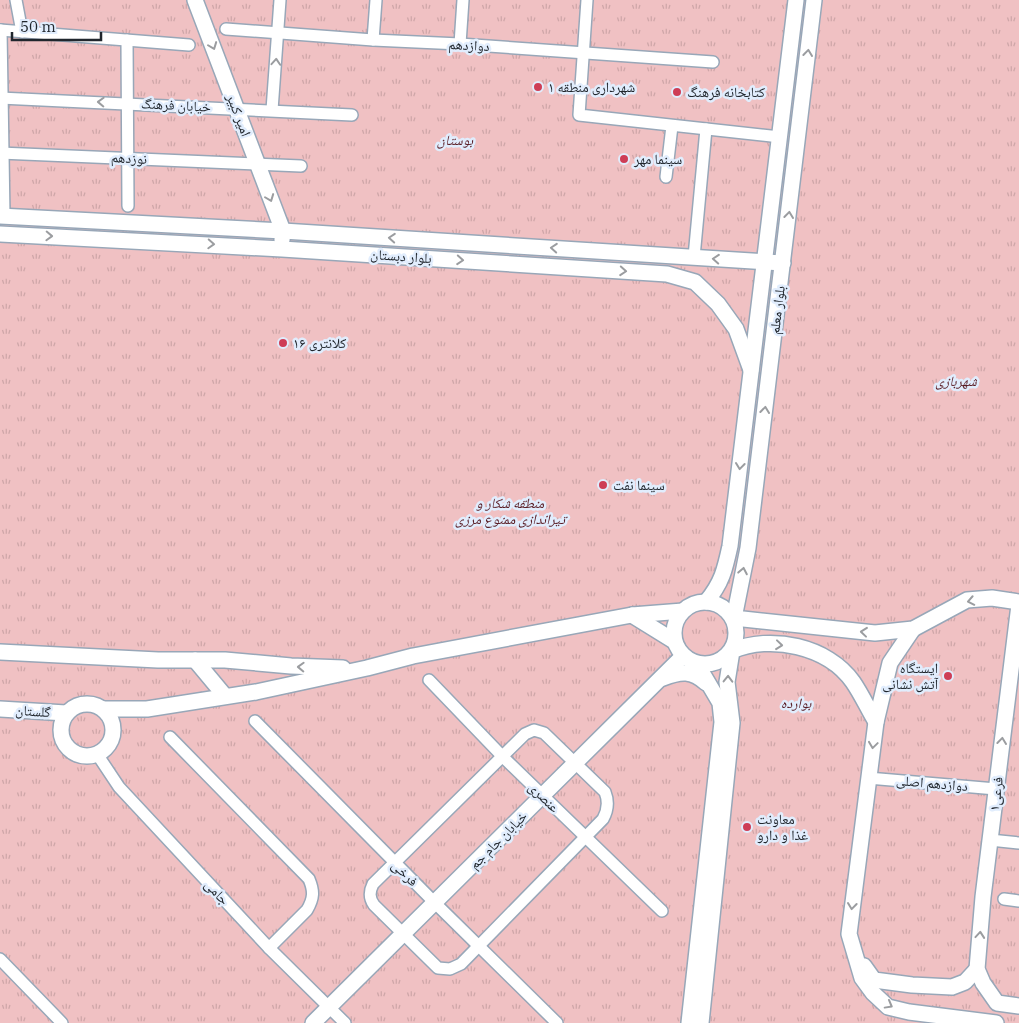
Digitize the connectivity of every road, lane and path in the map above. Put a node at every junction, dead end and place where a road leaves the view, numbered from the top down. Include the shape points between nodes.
1 (16, 0) edge
2 (195, 0) edge
3 (280, 0) edge
4 (376, 0) edge
5 (463, 0) edge
6 (587, 0) edge
7 (796, 0) edge
8 (814, 0) edge
9 (226, 29) dead end
10 (0, 30) edge
11 (22, 32) junction
12 (278, 33) junction
13 (127, 40) junction
14 (373, 40) junction
15 (460, 44) junction
16 (189, 45) dead end
17 (584, 53) junction
18 (713, 62) dead end
19 (1, 98) edge
20 (127, 103) junction
21 (237, 109) junction
22 (272, 110) junction
23 (352, 115) dead end
24 (672, 126) junction
25 (706, 129) junction
26 (780, 137) junction
27 (1, 153) edge
28 (127, 157) junction
29 (258, 164) junction
30 (301, 166) dead end
31 (666, 177) dead end
32 (128, 206) dead end
33 (2, 216) edge
34 (282, 231) junction
35 (0, 234) edge
36 (282, 248) junction
37 (694, 257) junction
38 (765, 262) junction
39 (783, 263) junction
40 (752, 370) junction
41 (706, 602) junction
42 (1019, 604) edge
43 (683, 611) junction
44 (632, 615) junction
45 (734, 618) junction
46 (913, 630) junction
47 (674, 641) junction
48 (732, 651) junction
49 (0, 652) edge
50 (683, 656) junction
51 (196, 660) junction
52 (697, 664) junction
53 (367, 668) junction
54 (430, 680) dead end
55 (660, 680) junction
56 (714, 692) junction
57 (225, 696) junction
58 (0, 709) edge
59 (104, 709) junction
60 (66, 713) junction
61 (254, 721) dead end
62 (876, 722) junction
63 (170, 737) dead end
64 (97, 754) junction
65 (503, 757) junction
66 (576, 764) junction
67 (868, 778) junction
68 (996, 789) junction
69 (543, 796) junction
70 (586, 837) junction
71 (990, 840) junction
72 (1019, 844) edge
73 (395, 863) junction
74 (1004, 899) dead end
75 (1019, 901) edge
76 (435, 903) junction
77 (662, 911) dead end
78 (404, 934) junction
79 (478, 946) junction
80 (269, 948) junction
81 (855, 952) junction
82 (0, 959) edge
83 (980, 976) junction
84 (1019, 1006) edge
85 (329, 1007) junction
86 (62, 1023) edge
87 (313, 1023) edge
88 (345, 1023) edge
89 (557, 1023) edge
90 (689, 1023) edge
91 (701, 1023) edge
92 (996, 1023) edge

1 - 11 street
2 -> 21 main road, امیر کبیر
3 - 12 street
4 - 14 street
5 - 15 street
6 - 17 street
7 - 26 main road, بلوار معلم
39 -> 8 main road, بلوار معلم
9 - 12 street, دوازدهم
10 - 11 street
10 - 19 street
11 - 13 street
12 - 14 street, دوازدهم
22 -> 12 street
13 - 16 street
13 - 20 street
14 - 15 street, دوازدهم
15 - 17 street, دوازدهم
17 - 18 street, دوازدهم
17 - 24 street via 579,115
20 -> 19 street, خیابان فرهنگ
19 - 27 street
20 - 21 street, خیابان فرهنگ
20 - 28 street
21 - 22 street, خیابان فرهنگ
21 - 29 main road, امیر کبیر
22 - 23 street, خیابان فرهنگ
24 - 25 street
24 - 31 street
25 - 26 street
25 - 37 street
26 - 38 main road, بلوار معلم
27 - 28 street, نوزدهم
27 - 33 street
28 - 29 street, نوزدهم
28 - 32 street
29 - 30 street, نوزدهم
29 -> 34 main road, امیر کبیر
33 - 34 main road, بلوار دبستان
34 - 36 main road, امیر کبیر
37 -> 34 main road, بلوار دبستان
35 -> 36 main road, بلوار دبستان
36 -> 40 main road, بلوار دبستان via 667,274 695,282 718,304 736,330
38 -> 37 main road, بلوار دبستان
38 - 39 main road, بلوار دبستان
38 - 40 main road, بلوار معلم
45 -> 39 main road, بلوار معلم via 748,548
40 -> 41 main road, بلوار معلم via 730,546 724,575
41 - 43 main road
41 - 45 main road via 721,606
42 -> 46 main road via 992,598 967,600
68 -> 42 main road, فرعی۱
43 - 44 main road
43 - 47 main road via 677,620
44 - 47 main road
44 - 53 main road via 413,656
46 -> 45 main road via 875,633
45 - 48 main road via 736,628
46 - 62 main road via 890,663
47 - 50 main road
48 - 52 main road via 713,664
48 -> 62 main road via 752,644 774,644 819,654 837,665 853,681
91 -> 48 main road via 732,723 728,682
49 - 51 main road
50 - 52 main road
50 - 55 main road, خیابان جام جم
53 -> 51 main road
51 - 57 main road
52 - 56 main road
53 - 57 main road
54 - 65 street, عنصری
55 - 56 main road via 678,672 687,672 698,676
55 - 66 main road, خیابان جام جم
56 - 90 main road via 720,703 722,722
57 - 59 main road via 147,710
58 - 60 main road, گلستان
59 - 60 main road via 91,704 78,705
59 - 64 main road via 112,720 113,734 108,746
60 - 64 main road via 61,726 62,739 70,750 83,756
61 - 73 street, فرخی
62 -> 67 main road
63 - 80 street via 309,879 314,890 312,902
64 - 80 street, جامی via 119,788
65 - 66 street via 525,734 534,730 544,733
65 - 69 street, عنصری
65 - 73 street
66 - 69 main road, خیابان جام جم
66 - 70 street via 605,792 607,798 603,819
67 - 68 street, دوازدهم اصلی
67 -> 81 main road via 849,934
68 - 71 main road, فرعی۱
69 - 70 street, عنصری
69 - 76 main road, خیابان جام جم
70 - 77 street, عنصری
70 - 79 street
71 - 72 street
83 -> 71 main road, فرعی۱ via 983,897
73 - 76 street, فرخی
73 - 78 street via 373,884 370,895 374,905
74 - 75 street
76 - 78 main road, خیابان جام جم
76 - 79 street, فرخی
78 - 79 street via 438,968 444,969 461,964
78 - 85 main road, خیابان جام جم
79 - 89 street, فرخی
80 - 85 street, جامی
81 - 83 main road via 874,980 952,988
81 -> 92 main road via 862,978 888,1008
82 - 86 street
83 - 84 main road via 997,1003
85 - 87 main road, خیابان جام جم
85 - 88 street, جامی

